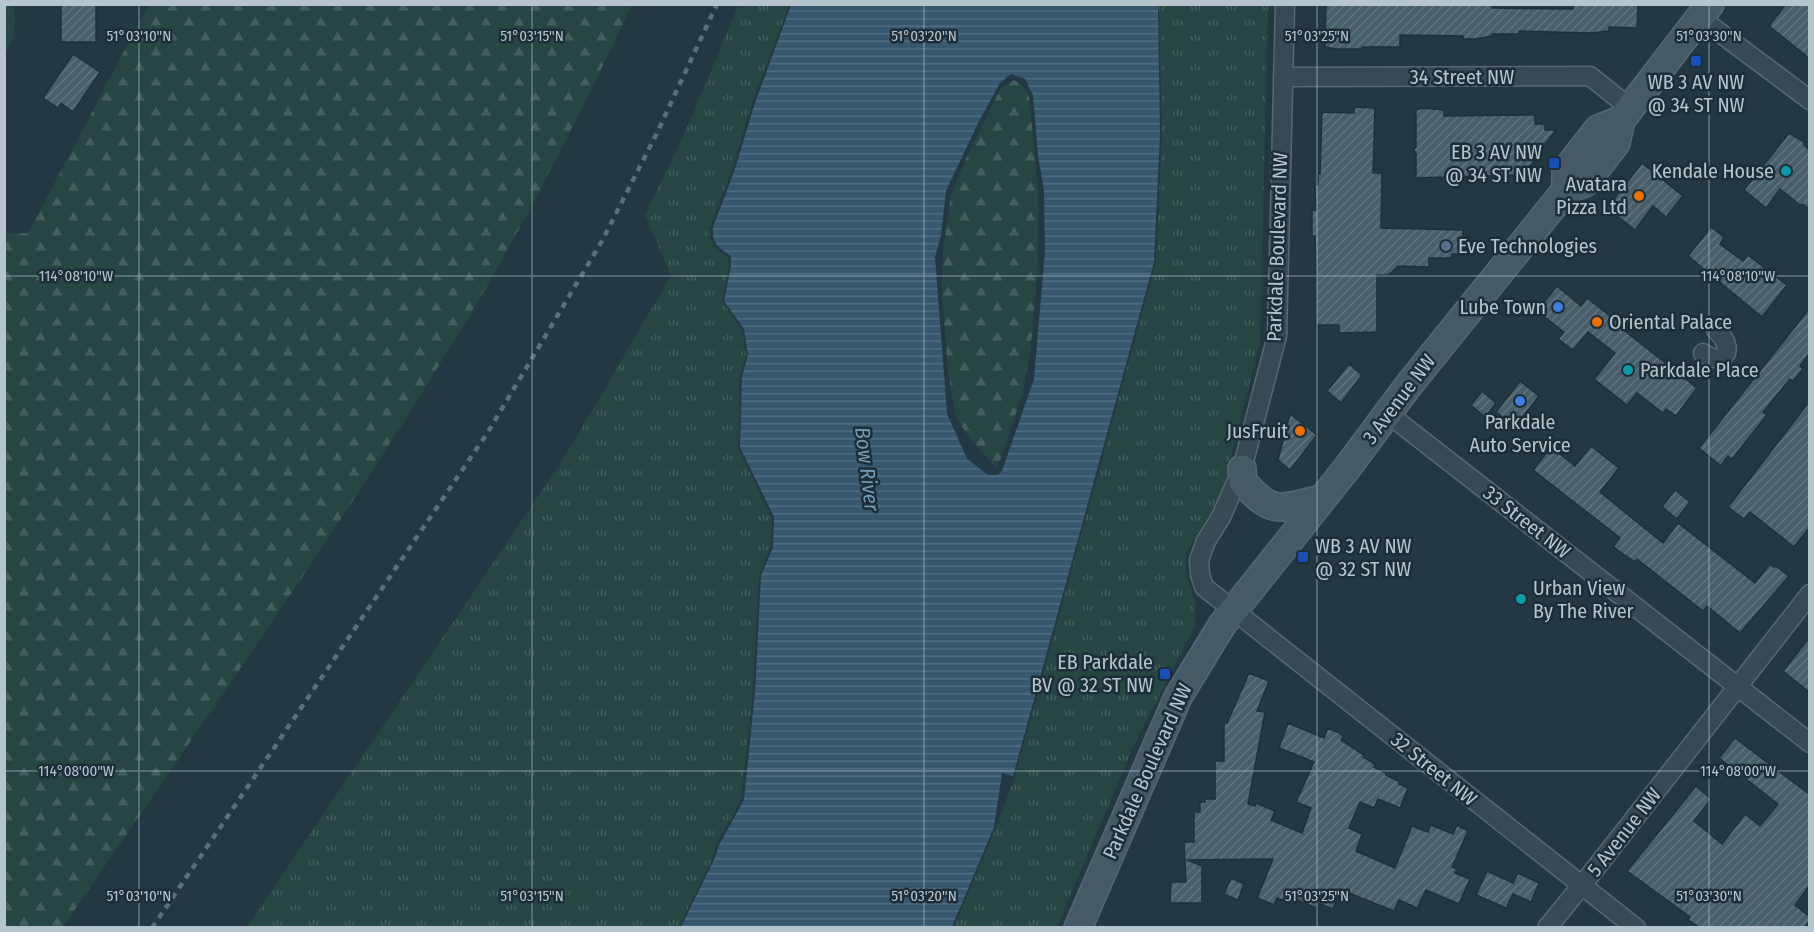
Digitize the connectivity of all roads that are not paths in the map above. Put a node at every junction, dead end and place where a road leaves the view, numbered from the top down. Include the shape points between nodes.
1 (1285, 4) edge
2 (1705, 11) edge
3 (1283, 77) junction
4 (1809, 100) edge
5 (1626, 114) junction
6 (1716, 330) dead end
7 (1704, 353) dead end
8 (1387, 413) junction
9 (1242, 469) junction
10 (1322, 500) junction
11 (1809, 594) edge
12 (1234, 609) junction
13 (1737, 686) junction
14 (1809, 743) edge
15 (1581, 886) junction
16 (1078, 927) edge
17 (1547, 927) edge
18 (1636, 927) edge

1 - 3 street, Parkdale Boulevard NW
2 - 4 street
2 - 5 main road, 3 Avenue NW
3 - 5 street, 34 Street NW via 1590,76
3 - 9 street, Parkdale Boulevard NW via 1277,336
5 - 8 main road, 3 Avenue NW via 1598,129 1566,170 1566,190
6 - 7 street via 1726,339 1725,353 1712,359
8 - 10 main road, 3 Avenue NW
8 - 13 street, 33 Street NW
9 - 10 main road via 1243,482 1266,505 1279,508
9 - 12 street, Parkdale Boulevard NW via 1198,560 1204,586
10 - 12 main road, 3 Avenue NW
11 - 13 street, 5 Avenue NW
12 - 15 street, 32 Street NW
12 - 16 main road, Parkdale Boulevard NW via 1178,697
13 - 14 street, 33 Street NW
13 - 15 street, 5 Avenue NW
15 - 17 street, 5 Avenue NW
15 - 18 street, 32 Street NW

